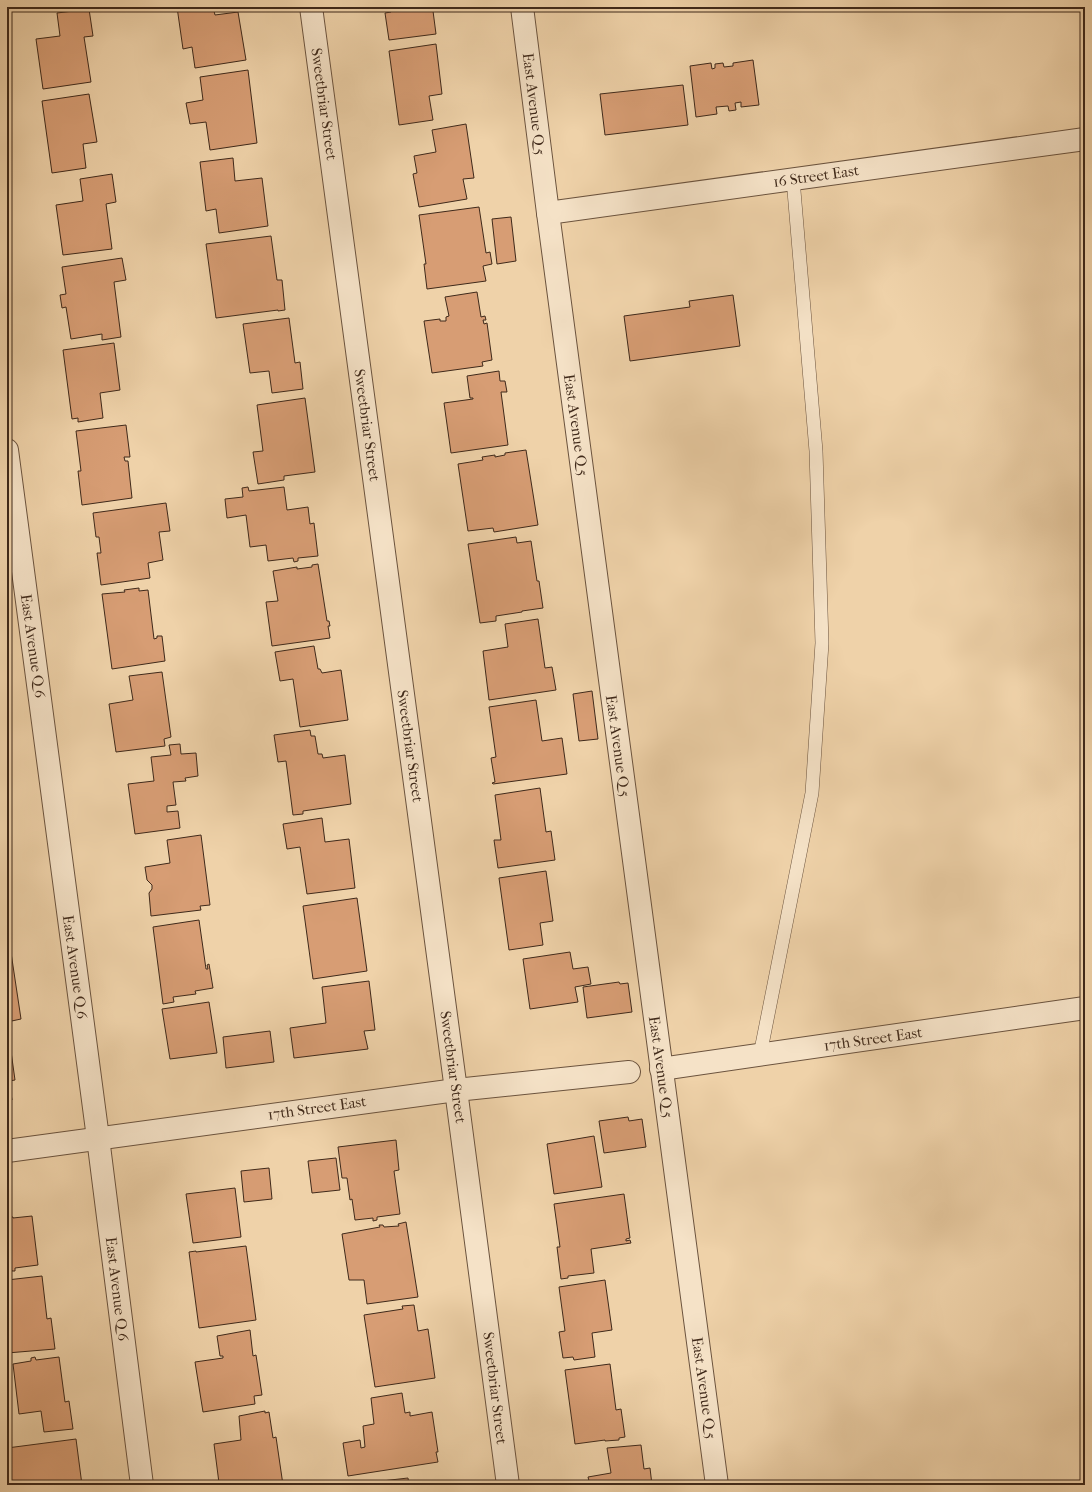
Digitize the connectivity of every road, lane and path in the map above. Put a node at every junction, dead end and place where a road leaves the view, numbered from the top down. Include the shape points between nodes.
1 (311, 7) edge
2 (522, 7) edge
3 (1085, 139) edge
4 (793, 179) junction
5 (548, 213) junction
6 (7, 450) edge
7 (1085, 1008) edge
8 (760, 1055) junction
9 (661, 1069) junction
10 (628, 1072) dead end
11 (456, 1090) junction
12 (98, 1138) junction
13 (7, 1151) edge
14 (142, 1485) edge
15 (508, 1485) edge
16 (717, 1485) edge

1 - 11 street, Sweetbriar Street
2 - 5 street, East Avenue Q 5
3 - 4 street, 16 Street East
4 - 5 street, 16 Street East
4 - 8 lane via 816,451 822,644 812,793
5 - 9 street, East Avenue Q 5
6 - 12 street, East Avenue Q 6
7 - 8 street, 17th Street East
8 - 9 street, 17th Street East
9 - 16 street, East Avenue Q 5
10 - 11 street, 17th Street East
11 - 12 street, 17th Street East
11 - 15 street, Sweetbriar Street
12 - 13 street, 17th Street East
12 - 14 street, East Avenue Q 6

